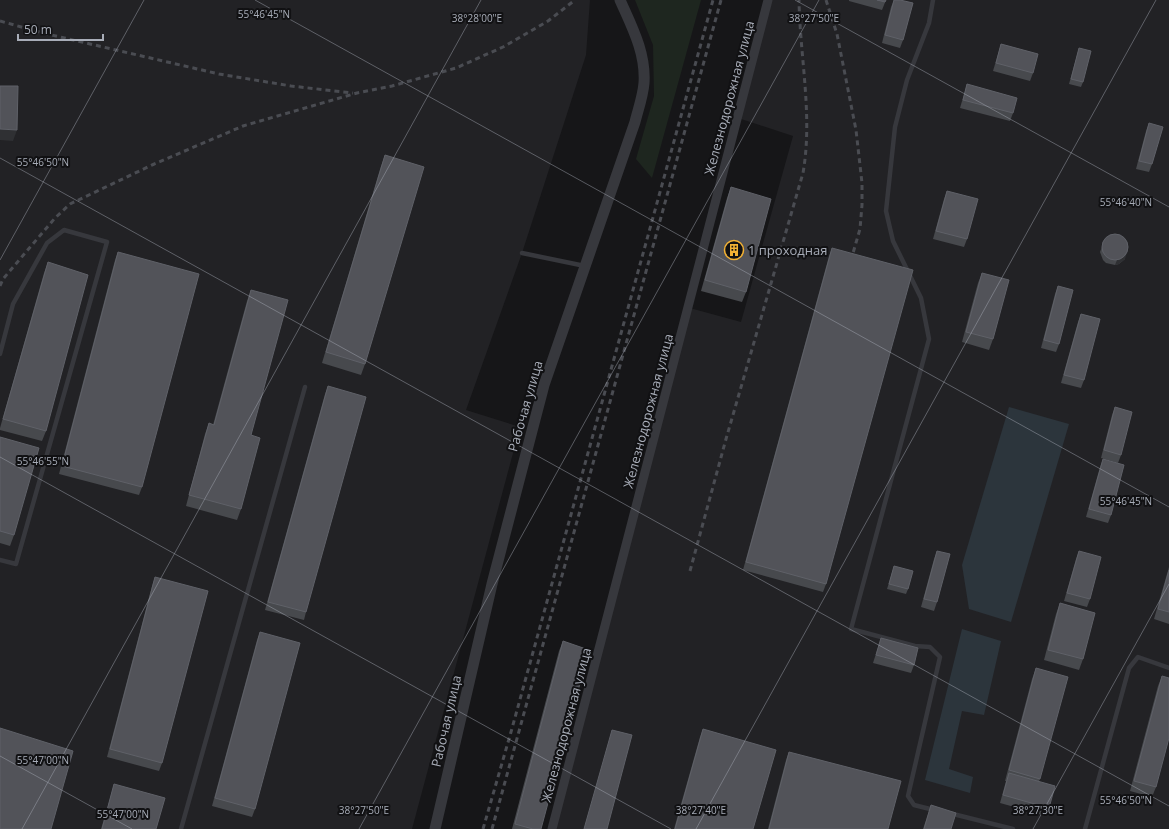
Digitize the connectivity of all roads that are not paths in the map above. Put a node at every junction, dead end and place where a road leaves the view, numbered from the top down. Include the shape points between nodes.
1 (620, 0) edge
2 (768, 0) edge
3 (933, 0) edge
4 (522, 253) dead end
5 (586, 266) junction
6 (0, 354) edge
7 (305, 387) dead end
8 (0, 560) edge
9 (1169, 668) edge
10 (937, 810) edge
11 (944, 812) edge
12 (181, 829) edge
13 (436, 829) edge
14 (552, 829) edge
15 (1013, 829) edge
16 (1085, 829) edge

1 - 5 street, Рабочая улица via 640,45 644,84 635,122
2 - 14 street, Железнодорожная улица
3 - 10 lane via 929,24 907,80 895,127 886,211 893,241 922,298 929,339 851,629 915,646 930,647 940,657 908,796 914,805
4 - 5 lane
5 - 13 street, Рабочая улица via 544,385 492,584
6 - 8 lane via 13,304 47,244 64,230 107,242 16,564
7 - 12 lane
9 - 16 lane via 1138,657 1129,668
11 - 15 lane

